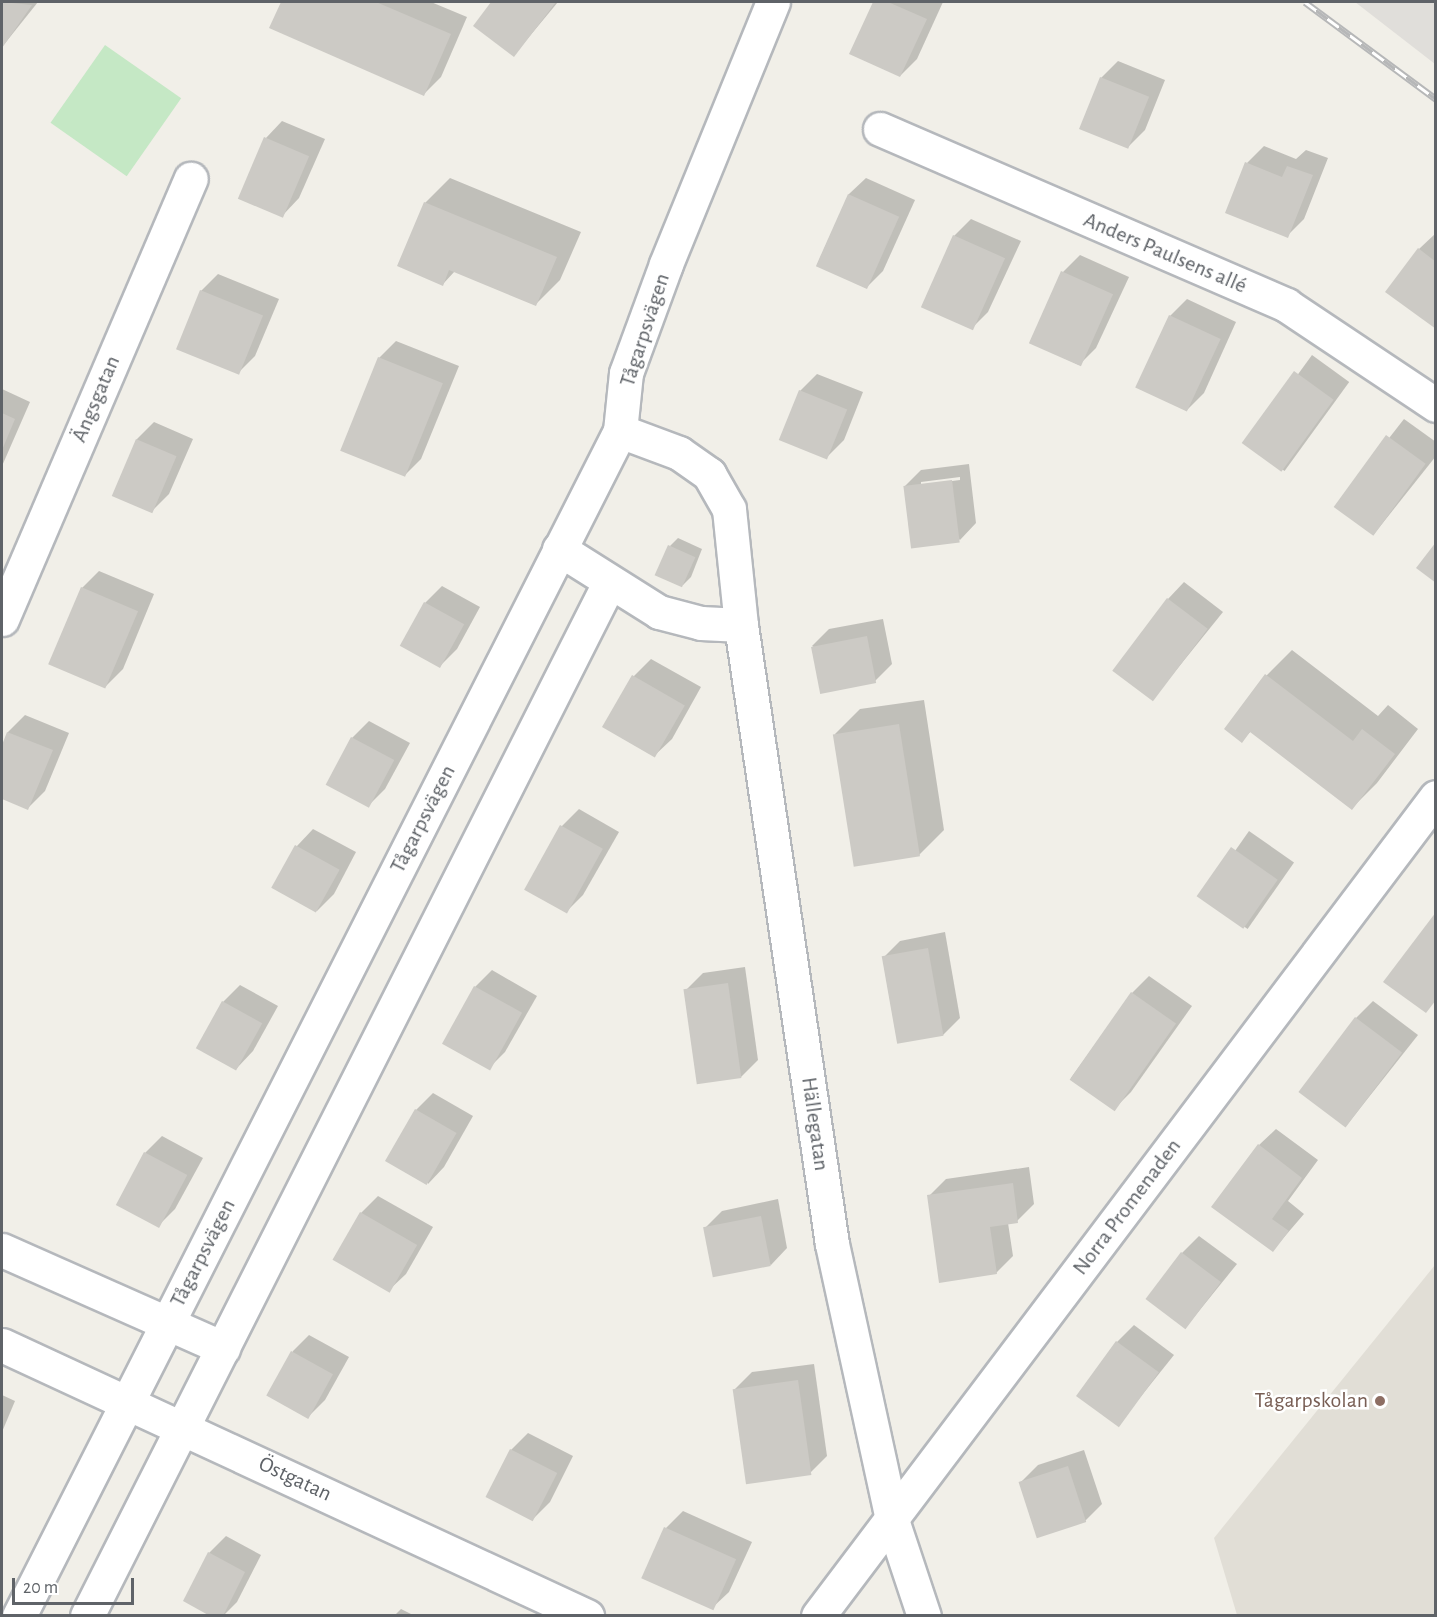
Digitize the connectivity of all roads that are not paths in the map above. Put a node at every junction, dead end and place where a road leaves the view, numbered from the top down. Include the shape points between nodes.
1 (773, 2) edge
2 (880, 129) dead end
3 (191, 179) dead end
4 (1436, 405) edge
5 (620, 431) junction
6 (559, 549) junction
7 (609, 583) junction
8 (2, 619) edge
9 (741, 625) junction
10 (1436, 797) edge
11 (2, 1250) edge
12 (168, 1323) junction
13 (2, 1345) edge
14 (223, 1348) junction
15 (128, 1402) junction
16 (182, 1427) junction
17 (892, 1520) junction
18 (20, 1616) edge
19 (87, 1616) edge
20 (587, 1616) edge
21 (818, 1616) edge
22 (924, 1616) edge

1 - 5 street, Tågarpsvägen via 634,351 627,373
2 - 4 street, Anders Paulsens allé via 1286,305
3 - 8 street, Ängsgatan
5 - 6 street, Tågarpsvägen
5 - 9 street, Hällegatan via 679,453 709,474 729,509
6 - 7 street
6 - 12 street, Tågarpsvägen
7 - 9 street via 659,612 701,623
7 - 14 street
9 - 17 street, Hällegatan via 832,1245
10 - 17 street, Norra Promenaden
11 - 12 street
12 - 14 street
12 - 15 street, Tågarpsvägen
13 - 15 street, Östgatan
14 - 16 street
15 - 16 street, Östgatan
15 - 18 street, Tågarpsvägen
16 - 19 street
16 - 20 street, Östgatan
17 - 21 street, Norra Promenaden
17 - 22 street, Hällegatan

